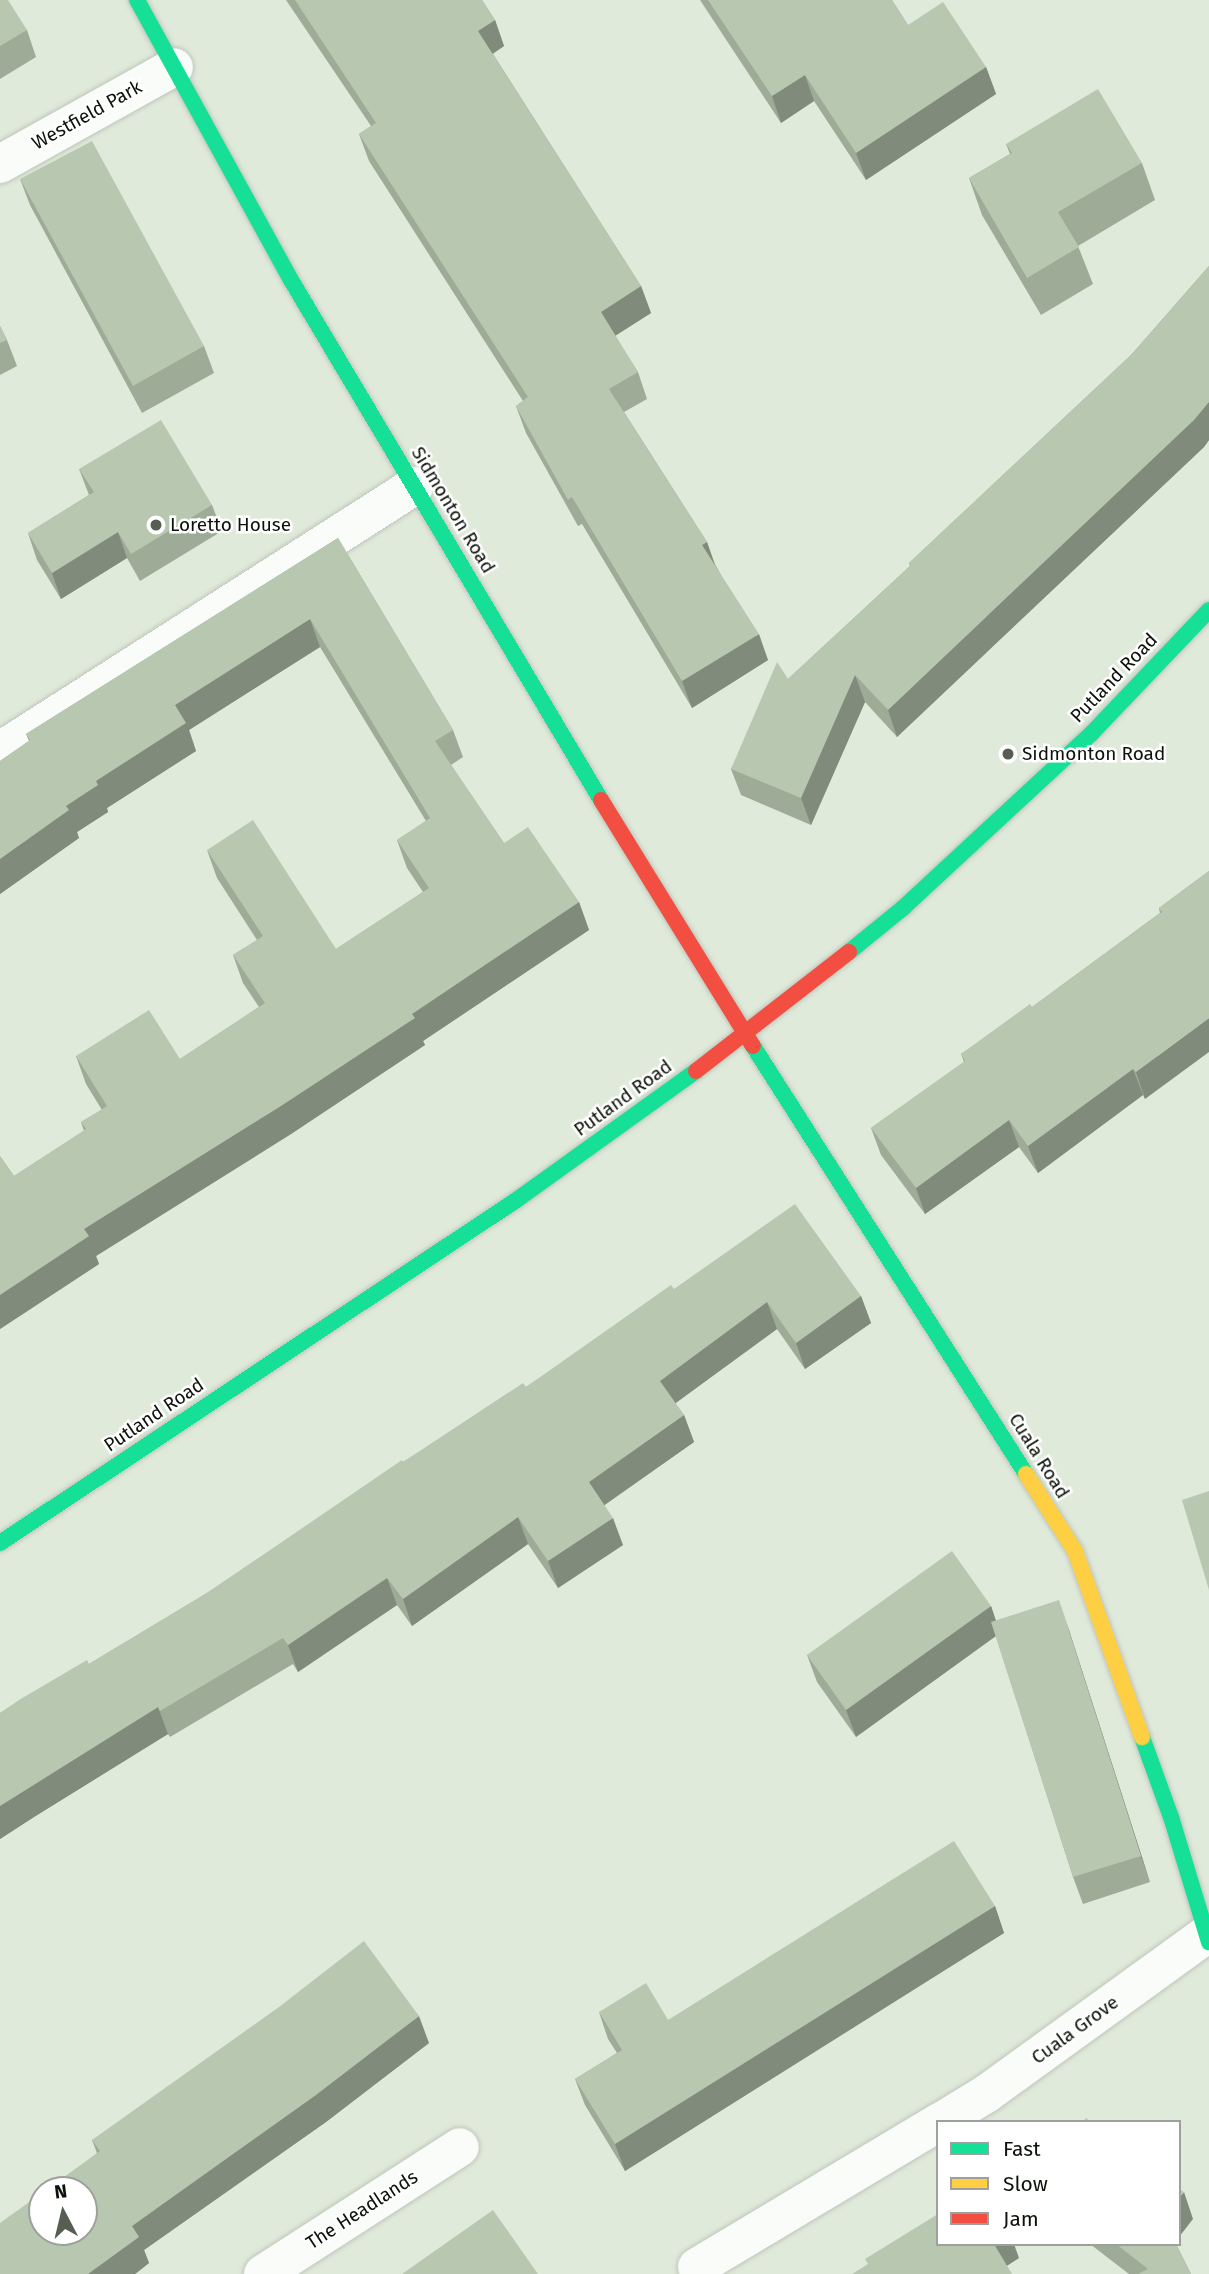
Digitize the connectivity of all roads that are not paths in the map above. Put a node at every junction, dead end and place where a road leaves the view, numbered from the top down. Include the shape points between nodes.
1 (137, 0) edge
2 (174, 67) junction
3 (0, 164) edge
4 (414, 486) junction
5 (1209, 610) edge
6 (0, 751) edge
7 (746, 1035) junction
8 (0, 1543) edge
9 (1208, 1936) edge
10 (942, 2120) edge
11 (936, 2124) edge
12 (460, 2147) dead end
13 (697, 2267) dead end
14 (263, 2274) edge

1 - 2 street, Sidmonton Road
2 - 3 street, Westfield Park
2 - 4 street, Sidmonton Road via 291,280
4 - 6 street
4 - 7 street, Sidmonton Road
5 - 7 street, Putland Road via 1091,734 913,899
7 - 8 street, Putland Road via 515,1201
7 - 9 street, Cuala Road via 1074,1551 1171,1817
9 - 10 street, Cuala Grove
11 - 13 street, Cuala Grove
12 - 14 street, The Headlands

